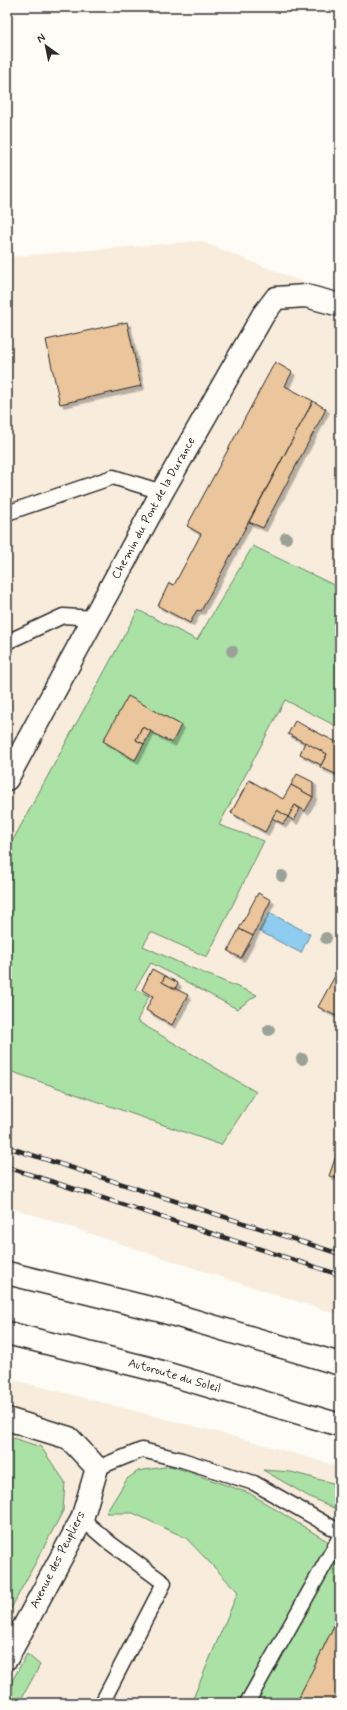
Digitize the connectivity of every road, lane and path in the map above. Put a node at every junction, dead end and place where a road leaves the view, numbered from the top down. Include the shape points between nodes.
1 (340, 305) edge
2 (162, 492) junction
3 (7, 513) edge
4 (94, 618) junction
5 (7, 642) edge
6 (7, 779) edge
7 (7, 1273) edge
8 (7, 1333) edge
9 (340, 1364) edge
10 (7, 1419) edge
11 (340, 1425) edge
12 (97, 1468) junction
13 (82, 1519) junction
14 (340, 1532) edge
15 (340, 1537) edge
16 (7, 1658) edge
17 (102, 1703) edge
18 (246, 1703) edge

1 - 2 main road, Chemin du Pont de la Durance via 306,296 276,298 263,315
2 - 3 lane via 113,477
2 - 4 main road, Chemin du Pont de la Durance
4 - 5 lane via 63,616
4 - 6 main road, Chemin du Pont de la Durance
7 - 9 main road via 158,1310
8 - 11 main road, Autoroute du Soleil via 148,1368
10 - 12 main road via 69,1438
12 - 13 main road, Avenue des Peupliers
12 - 14 lane via 142,1450 182,1460 254,1483
13 - 16 main road, Avenue des Peupliers
13 - 17 lane via 164,1583
15 - 18 lane

